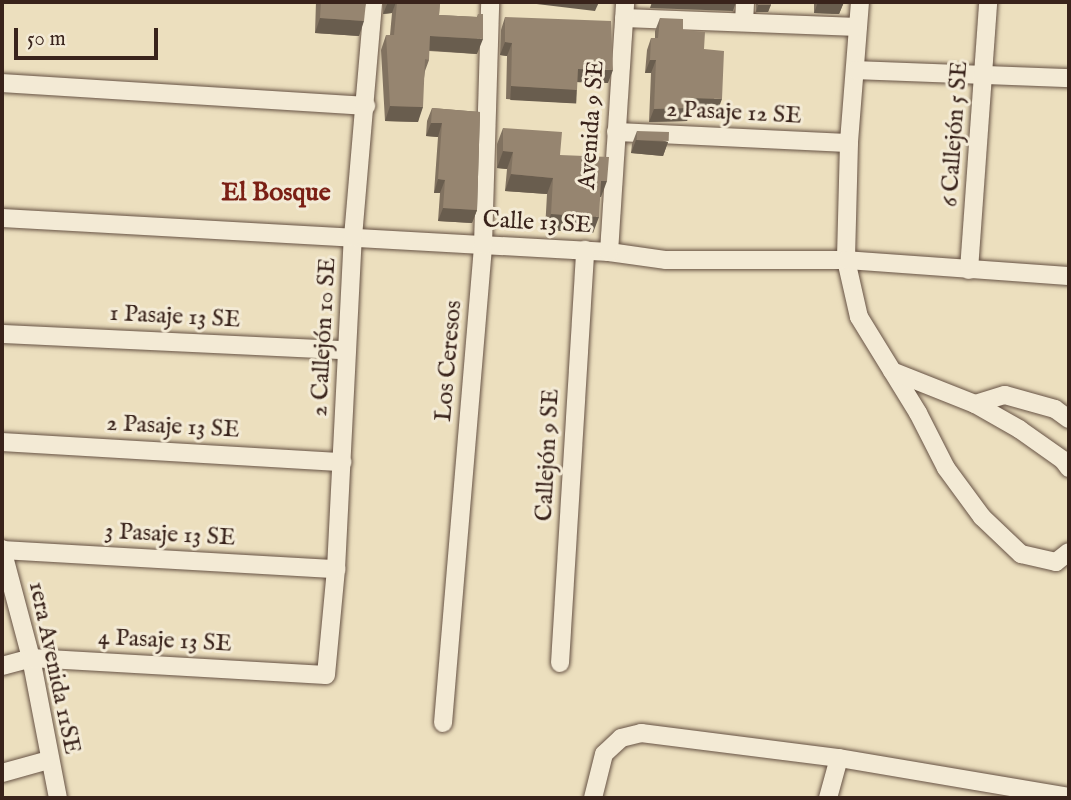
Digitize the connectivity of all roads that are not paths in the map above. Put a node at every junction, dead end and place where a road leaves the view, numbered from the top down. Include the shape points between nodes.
1 (373, 2) edge
2 (489, 2) edge
3 (745, 2) edge
4 (860, 2) edge
5 (988, 2) edge
6 (624, 10) edge
7 (744, 22) junction
8 (858, 27) junction
9 (856, 70) junction
10 (984, 77) junction
11 (1069, 78) edge
12 (2, 83) edge
13 (366, 106) junction
14 (616, 132) junction
15 (849, 143) junction
16 (2, 218) edge
17 (354, 237) junction
18 (483, 245) junction
19 (585, 250) junction
20 (609, 252) junction
21 (846, 260) junction
22 (969, 271) junction
23 (1069, 276) edge
24 (2, 334) edge
25 (347, 349) junction
26 (892, 371) junction
27 (975, 404) junction
28 (1069, 419) edge
29 (2, 442) edge
30 (342, 462) junction
31 (1069, 468) edge
32 (2, 550) edge
33 (1069, 552) edge
34 (336, 569) junction
35 (32, 658) junction
36 (560, 663) dead end
37 (2, 666) edge
38 (326, 675) joint
39 (443, 723) dead end
40 (839, 758) junction
41 (49, 760) junction
42 (2, 773) edge
43 (1037, 795) edge
44 (1069, 797) edge
45 (58, 798) edge
46 (593, 798) edge
47 (828, 798) edge

1 - 13 street, 2 Callejón 10 SE
2 - 18 street, Los Ceresos
3 - 7 street
4 - 8 street
5 - 10 street, 6 Callejón 5 SE
6 - 7 street
6 - 14 street, Avenida 9 SE
7 - 8 street
8 - 9 street
9 - 10 street
9 - 15 street
10 - 11 street
10 - 22 street, 6 Callejón 5 SE
12 - 13 street
13 - 17 street, 2 Callejón 10 SE
14 - 15 street, 2 Pasaje 12 SE
14 - 20 street, Avenida 9 SE
15 - 21 street
16 - 17 street, Calle 13 SE
17 - 18 street, Calle 13 SE
17 - 25 street, 2 Callejón 10 SE
18 - 19 street, Calle 13 SE
18 - 39 street, Los Ceresos
19 - 20 street, Calle 13 SE
19 - 36 street, Callejón 9 SE
20 - 21 street, Calle 13 SE via 667,260
21 - 22 street, Calle 13 SE
21 - 26 street via 859,317
22 - 23 street, Calle 13 SE
24 - 25 street, 1 Pasaje 13 SE
25 - 30 street, 2 Callejón 10 SE
26 - 27 street
26 - 33 street via 946,468 982,517 1021,554 1056,562
27 - 28 street via 1004,395 1055,410
27 - 31 street via 1019,429
29 - 30 street, 2 Pasaje 13 SE
30 - 34 street, 2 Callejón 10 SE
32 - 34 street, 3 Pasaje 13 SE
32 - 35 street, 1era Avenida 11SE
34 - 38 street, 2 Callejón 10 SE
35 - 37 street, 4 Pasaje 13 SE
35 - 38 street, 4 Pasaje 13 SE
35 - 41 street, 1era Avenida 11SE
40 - 43 street
40 - 46 street via 641,733 621,738 604,754
40 - 47 street
41 - 42 street
41 - 45 street, 1era Avenida 11SE
43 - 44 street

